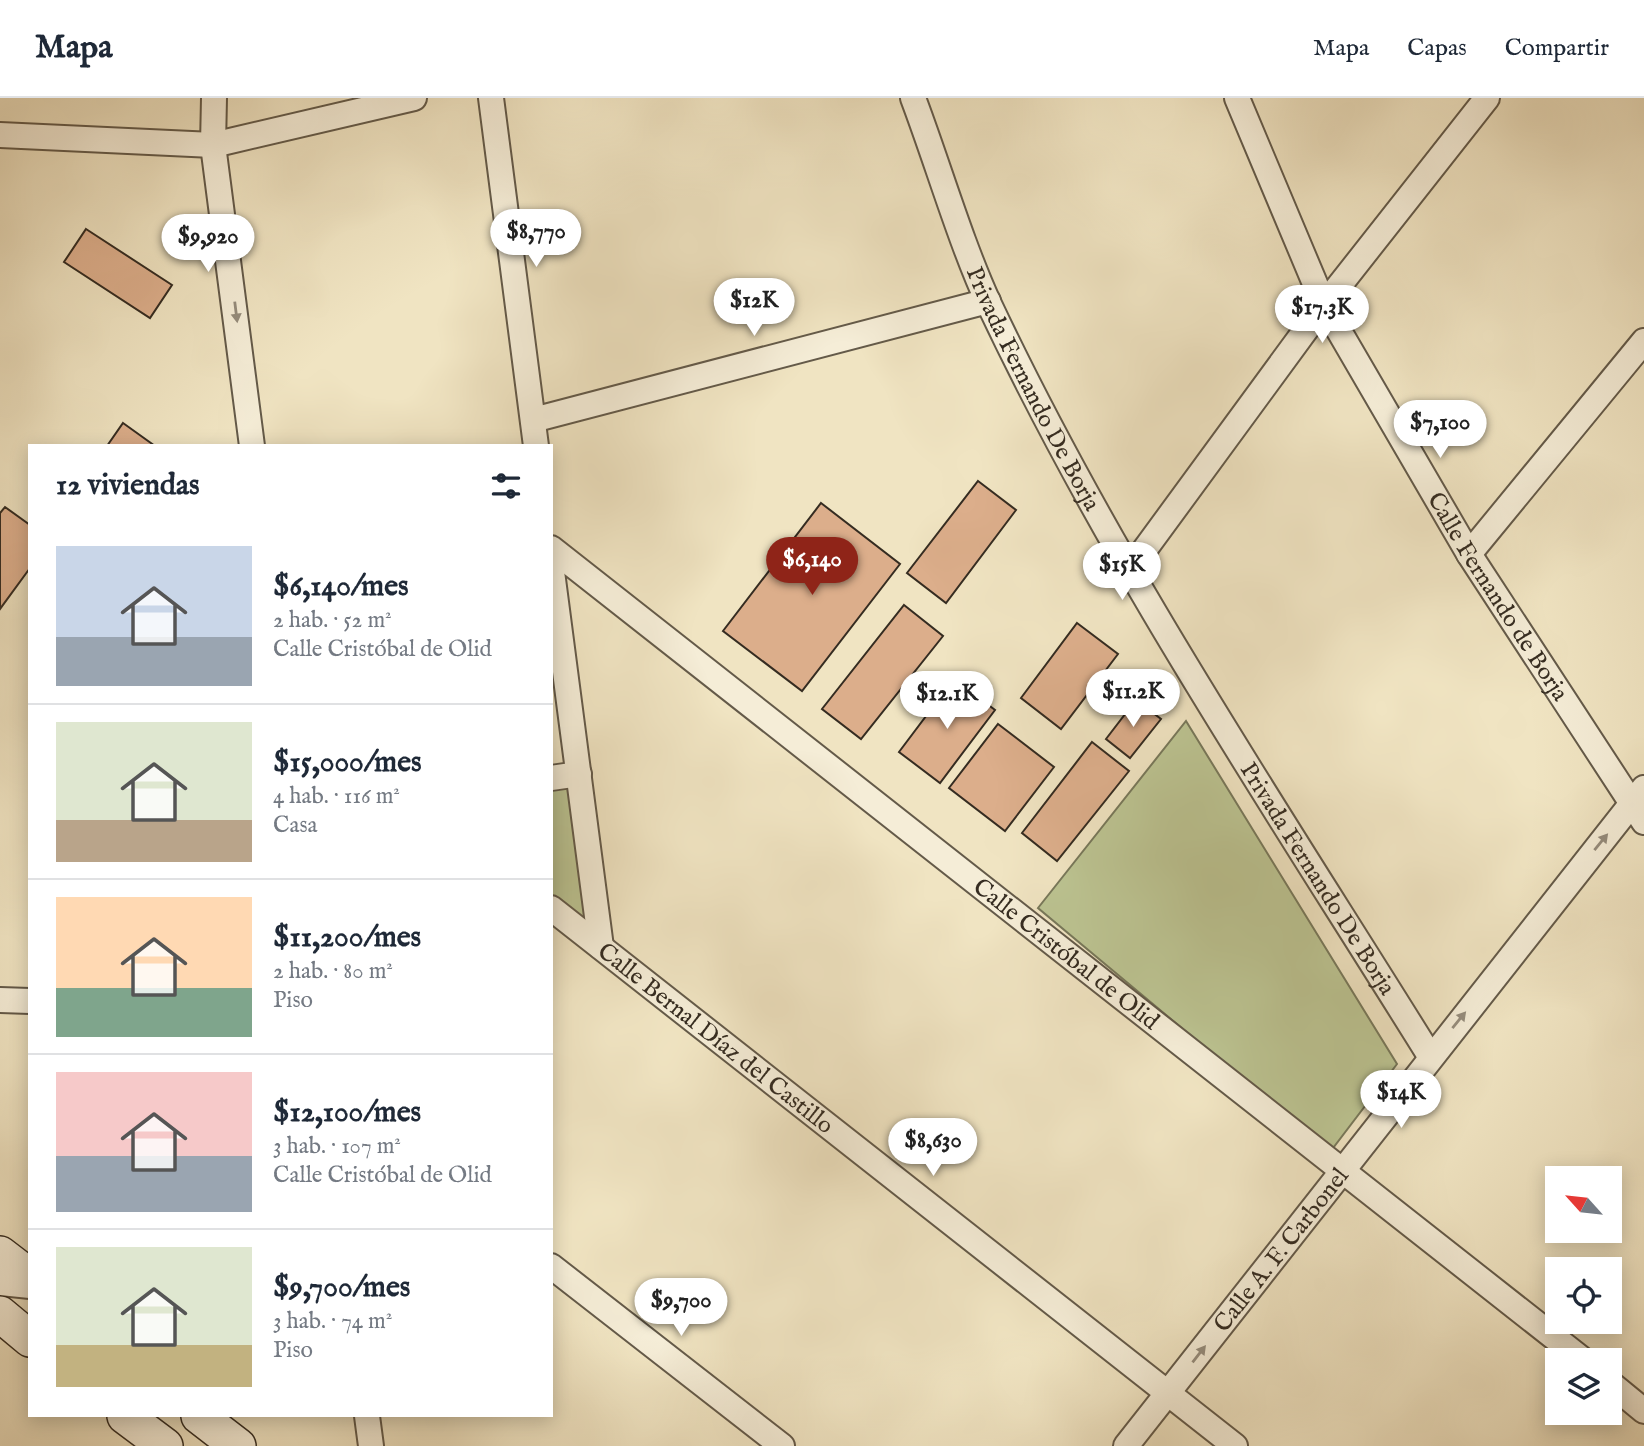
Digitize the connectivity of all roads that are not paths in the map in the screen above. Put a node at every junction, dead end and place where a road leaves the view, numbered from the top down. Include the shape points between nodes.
1 (214, 98) edge
2 (414, 98) edge
3 (491, 98) edge
4 (914, 98) edge
5 (1237, 98) edge
6 (1487, 98) edge
7 (0, 135) edge
8 (213, 145) junction
9 (988, 301) junction
10 (1324, 305) junction
11 (1644, 341) edge
12 (533, 420) junction
13 (252, 444) edge
14 (536, 444) edge
15 (553, 550) edge
16 (1469, 554) junction
17 (1129, 571) junction
18 (553, 579) edge
19 (579, 774) junction
20 (553, 778) edge
21 (1640, 805) edge
22 (553, 910) edge
23 (601, 947) junction
24 (0, 1000) edge
25 (28, 1001) edge
26 (1430, 1056) junction
27 (1342, 1169) junction
28 (0, 1254) edge
29 (553, 1268) edge
30 (28, 1275) edge
31 (0, 1283) edge
32 (28, 1286) edge
33 (0, 1314) edge
34 (28, 1337) edge
35 (1568, 1348) edge
36 (1169, 1392) junction
37 (1622, 1393) edge
38 (1644, 1411) edge
39 (126, 1417) edge
40 (200, 1417) edge
41 (367, 1417) edge
42 (165, 1446) edge
43 (238, 1446) edge
44 (371, 1446) edge
45 (782, 1446) edge
46 (1126, 1446) edge
47 (1235, 1446) edge

1 - 8 street
2 - 8 street
3 - 12 street
4 - 9 street, Privada Fernando De Borja
5 - 10 street, Calle Fernando de Borja
6 - 10 street
7 - 8 street
8 -> 13 street
9 - 12 street
9 - 17 street, Privada Fernando De Borja
10 - 16 street, Calle Fernando de Borja
10 - 17 street
11 - 16 street
12 - 14 street
15 - 27 street, Calle Cristóbal de Olid
16 - 21 street, Calle Fernando de Borja
17 - 26 street, Privada Fernando De Borja
18 - 19 street, Calle Bernal Díaz del Castillo
19 - 20 street
19 - 23 street, Calle Bernal Díaz del Castillo
26 -> 21 street, Calle A. F. Carbonel
22 - 23 street
23 - 36 street, Calle Bernal Díaz del Castillo
24 - 25 street
26 - 27 street, Calle A. F. Carbonel
27 - 35 street, Calle Cristóbal de Olid
36 -> 27 street, Calle A. F. Carbonel
28 - 30 street
29 - 45 street
31 - 32 street
33 - 34 street
36 - 46 street, Calle A. F. Carbonel
36 - 47 street, Calle Bernal Díaz del Castillo
37 - 38 street
39 - 42 street
40 - 43 street
41 - 44 street

